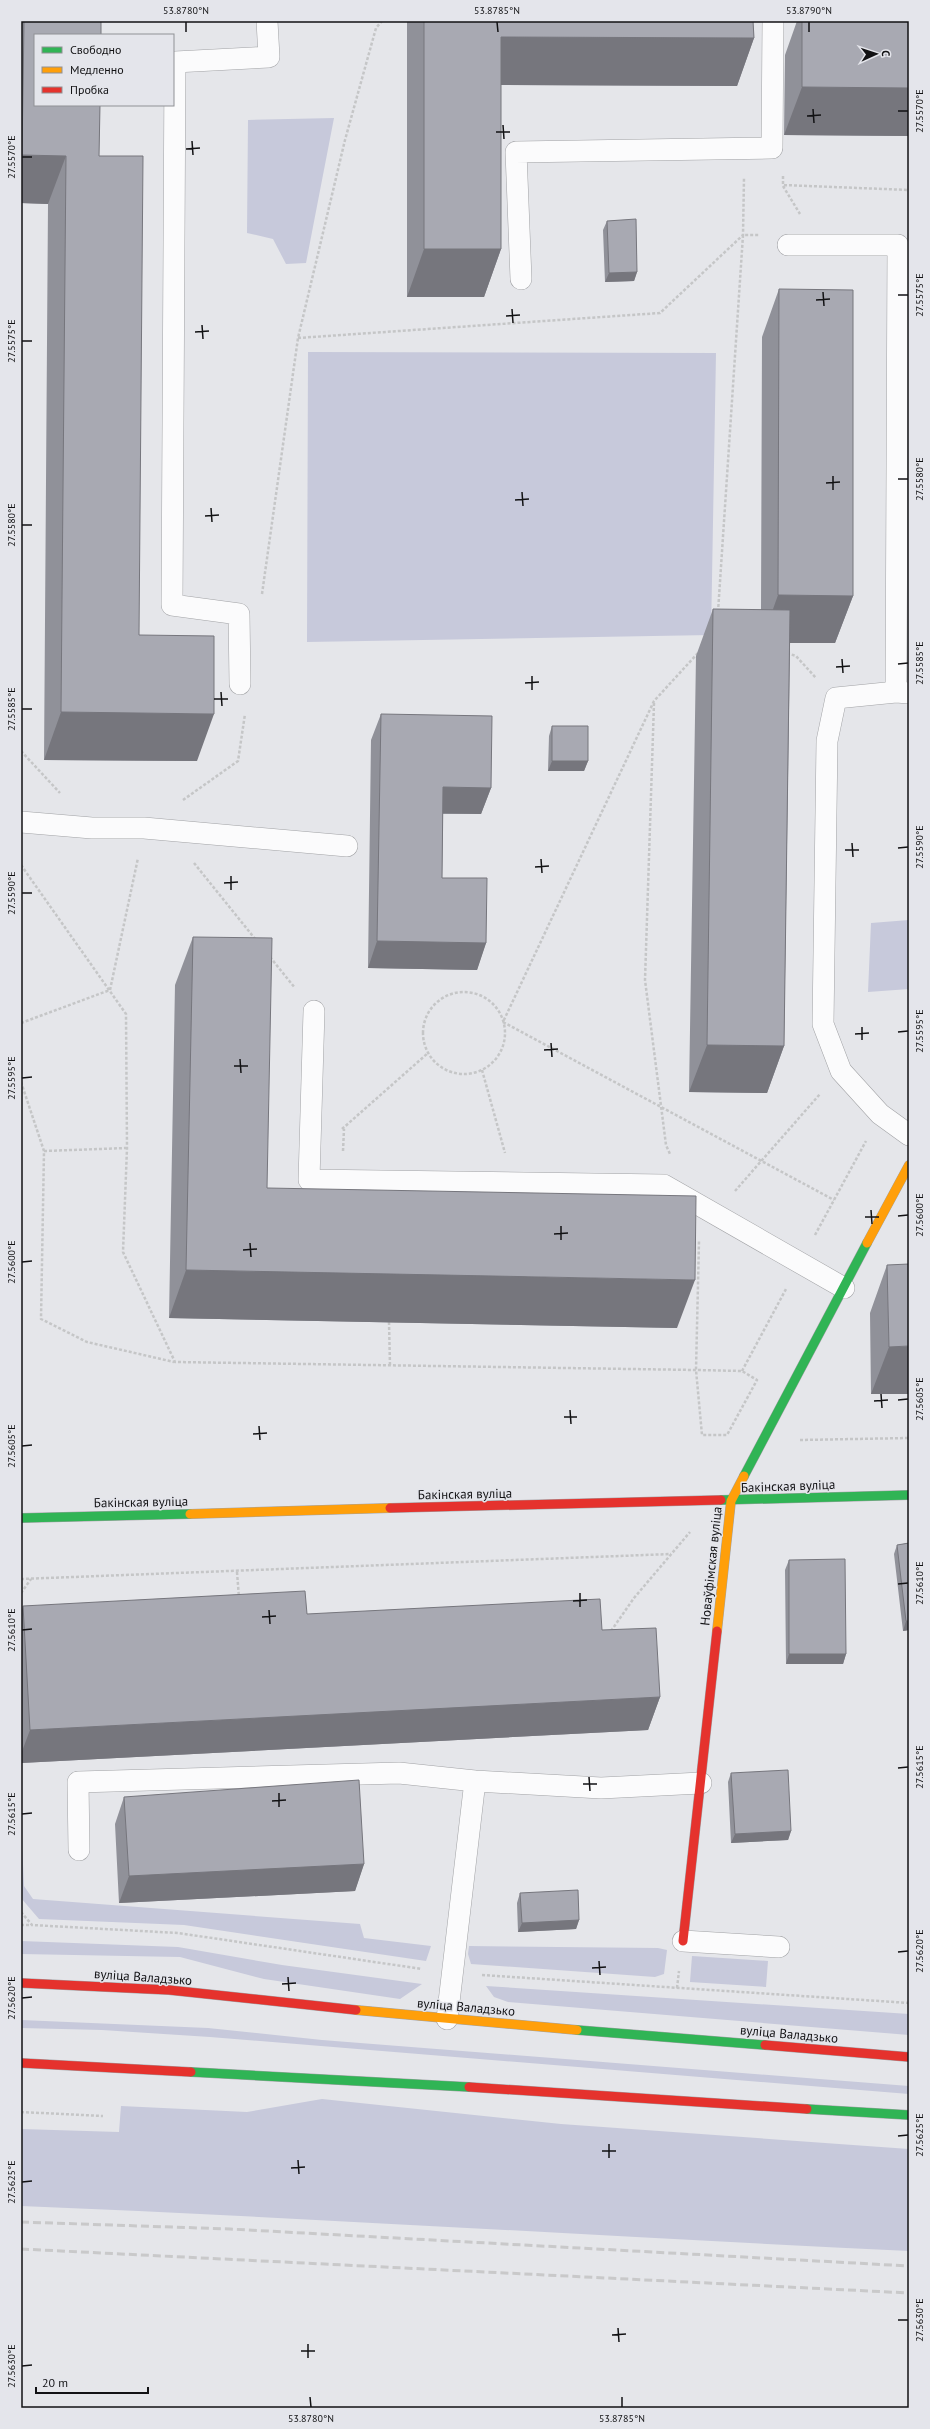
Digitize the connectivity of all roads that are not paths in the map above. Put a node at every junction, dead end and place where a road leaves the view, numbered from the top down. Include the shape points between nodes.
1 (267, 21) edge
2 (773, 21) edge
3 (788, 245) dead end
4 (521, 279) dead end
5 (240, 684) dead end
6 (902, 692) edge
7 (21, 822) edge
8 (347, 846) dead end
9 (314, 1011) road end
10 (909, 1135) edge
11 (909, 1165) edge
12 (844, 1288) junction
13 (909, 1495) edge
14 (731, 1500) junction
15 (21, 1518) edge
16 (475, 1781) junction
17 (701, 1783) junction
18 (79, 1850) dead end
19 (683, 1941) joint
20 (779, 1947) dead end
21 (21, 1983) edge
22 (447, 2019) junction
23 (909, 2057) edge
24 (21, 2063) edge
25 (909, 2115) edge

1 - 5 lane via 269,57 175,62 172,606 239,614
2 - 4 lane via 772,148 516,152
3 - 6 lane via 898,245
6 - 10 lane via 836,698 827,741 823,1024 841,1071 880,1114
7 - 8 lane via 92,828 144,828
9 - 12 lane via 310,1180 664,1185
11 - 12 main road, Новаўфімская вуліца
12 - 14 main road, Новаўфімская вуліца
13 - 14 main road, Бакінская вуліца
14 - 15 main road, Бакінская вуліца
14 - 17 main road, Новаўфімская вуліца
16 - 17 lane via 601,1788
16 - 18 lane via 399,1773 78,1782
16 - 22 lane
17 - 19 main road, Новаўфімская вуліца
19 - 20 lane
21 - 22 main road, вуліца Валадзько via 169,1990
22 - 23 main road, вуліца Валадзько
24 - 25 main road via 432,2084

